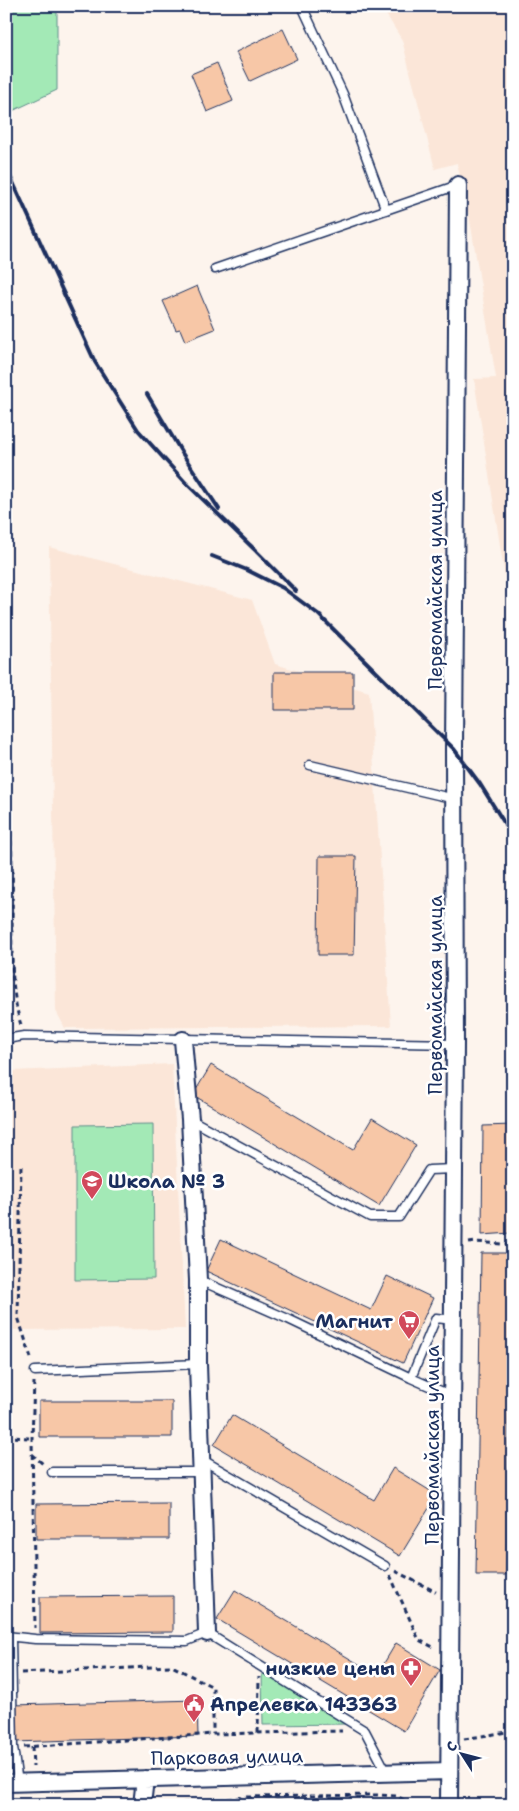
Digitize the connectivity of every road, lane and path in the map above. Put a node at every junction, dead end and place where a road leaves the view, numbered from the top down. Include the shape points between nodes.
1 (302, 6) edge
2 (458, 185) joint
3 (386, 210) junction
4 (214, 269) dead end
5 (310, 766) dead end
6 (6, 787) edge
7 (455, 799) junction
8 (24, 1036) junction
9 (6, 1039) edge
10 (183, 1040) junction
11 (455, 1044) junction
12 (190, 1119) junction
13 (21, 1166) dead end
14 (454, 1169) junction
15 (513, 1245) edge
16 (453, 1246) junction
17 (198, 1280) junction
18 (453, 1320) junction
19 (198, 1364) junction
20 (35, 1371) junction
21 (411, 1378) junction
22 (452, 1396) junction
23 (6, 1437) edge
24 (32, 1438) junction
25 (201, 1465) junction
26 (52, 1472) dead end
27 (385, 1566) junction
28 (451, 1600) junction
29 (207, 1633) junction
30 (8, 1636) edge
31 (35, 1639) junction
32 (451, 1657) junction
33 (259, 1664) junction
34 (11, 1673) junction
35 (365, 1731) junction
36 (513, 1731) edge
37 (258, 1733) junction
38 (213, 1734) junction
39 (451, 1742) junction
40 (13, 1747) junction
41 (449, 1771) junction
42 (387, 1773) junction
43 (145, 1779) junction
44 (12, 1783) edge
45 (246, 1797) junction
46 (142, 1805) edge
47 (165, 1805) edge
48 (246, 1805) edge
49 (412, 1805) edge
50 (449, 1805) edge

1 - 3 lane via 343,94
2 - 3 lane
2 - 7 street, Первомайская улица
3 - 4 lane
5 - 7 lane
6 - 8 path via 12,890 12,967 16,1010
7 - 11 street, Первомайская улица
8 - 9 lane
8 - 10 lane
10 - 11 lane
10 - 12 street
11 - 14 street, Первомайская улица
12 - 14 lane via 370,1217 399,1217 429,1170
12 - 17 street
13 - 20 path via 18,1317
14 - 16 street, Первомайская улица
15 - 16 path via 476,1242
16 - 18 street, Первомайская улица
17 - 19 street
17 - 21 lane
18 - 21 lane via 436,1318
18 - 22 street, Первомайская улица
19 - 20 lane
19 - 25 street
20 - 24 path
21 - 22 lane
22 - 28 street, Первомайская улица
23 - 24 path
24 - 31 path
25 - 26 lane
25 - 27 lane
25 - 29 street
27 - 28 path
27 - 32 path via 419,1640
28 - 32 street, Первомайская улица
29 - 31 lane via 187,1641
29 - 33 lane
30 - 31 lane
30 - 34 lane
32 - 39 street, Первомайская улица
33 - 35 lane
33 - 37 path
34 - 38 path via 172,1666 213,1687
34 - 40 lane
35 - 37 path
35 - 42 lane
36 - 39 path
37 - 38 path
38 - 40 path
39 - 41 street, Первомайская улица
40 - 44 lane
41 - 42 street, Парковая улица
41 - 50 street, Первомайская улица
42 - 43 street, Парковая улица
43 - 44 street, Парковая улица
43 - 46 street
45 - 47 path
45 - 48 path
45 - 49 path via 397,1796

